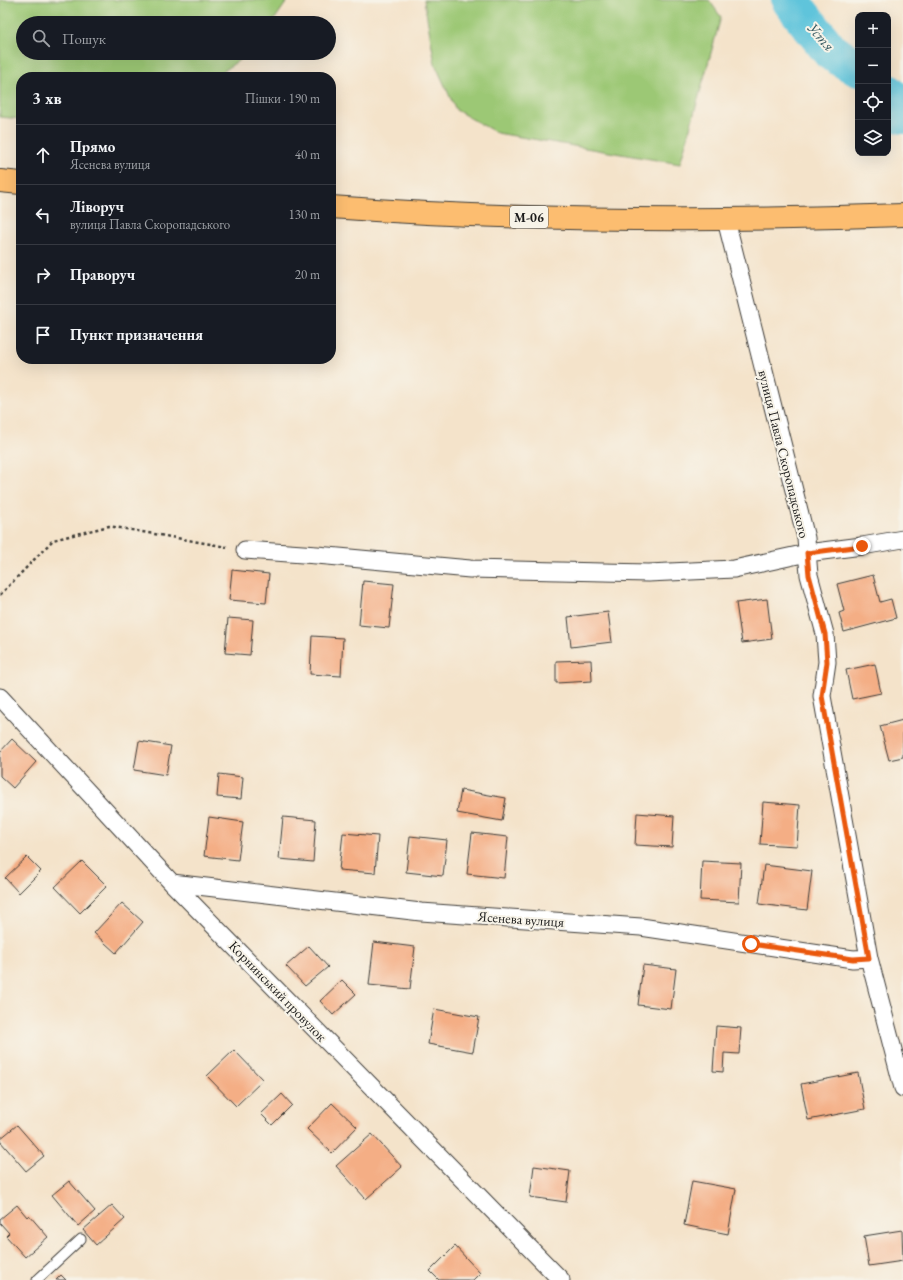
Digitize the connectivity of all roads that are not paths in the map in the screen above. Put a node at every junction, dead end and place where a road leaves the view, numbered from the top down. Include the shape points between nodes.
1 (0, 181) edge
2 (16, 183) edge
3 (336, 207) edge
4 (903, 215) edge
5 (726, 220) junction
6 (903, 539) edge
7 (245, 550) road end
8 (807, 553) junction
9 (0, 697) edge
10 (172, 883) junction
11 (869, 958) junction
12 (903, 1088) edge
13 (81, 1239) dead end
14 (37, 1280) edge
15 (561, 1280) edge

1 - 2 highway
3 - 5 highway, М-06 via 551,218
4 - 5 highway, М-06
5 - 8 street, вулиця Павла Скоропадського via 806,538
6 - 8 street
7 - 8 street via 470,569 648,573 734,569
8 - 11 street, вулиця Павла Скоропадського via 809,575 825,634 827,662 822,696
9 - 10 street, Корнинський провулок
10 - 11 street, Ясенева вулиця via 421,912 641,927 853,959
10 - 15 street, Корнинський провулок
11 - 12 street, вулиця Павла Скоропадського
13 - 14 lane

